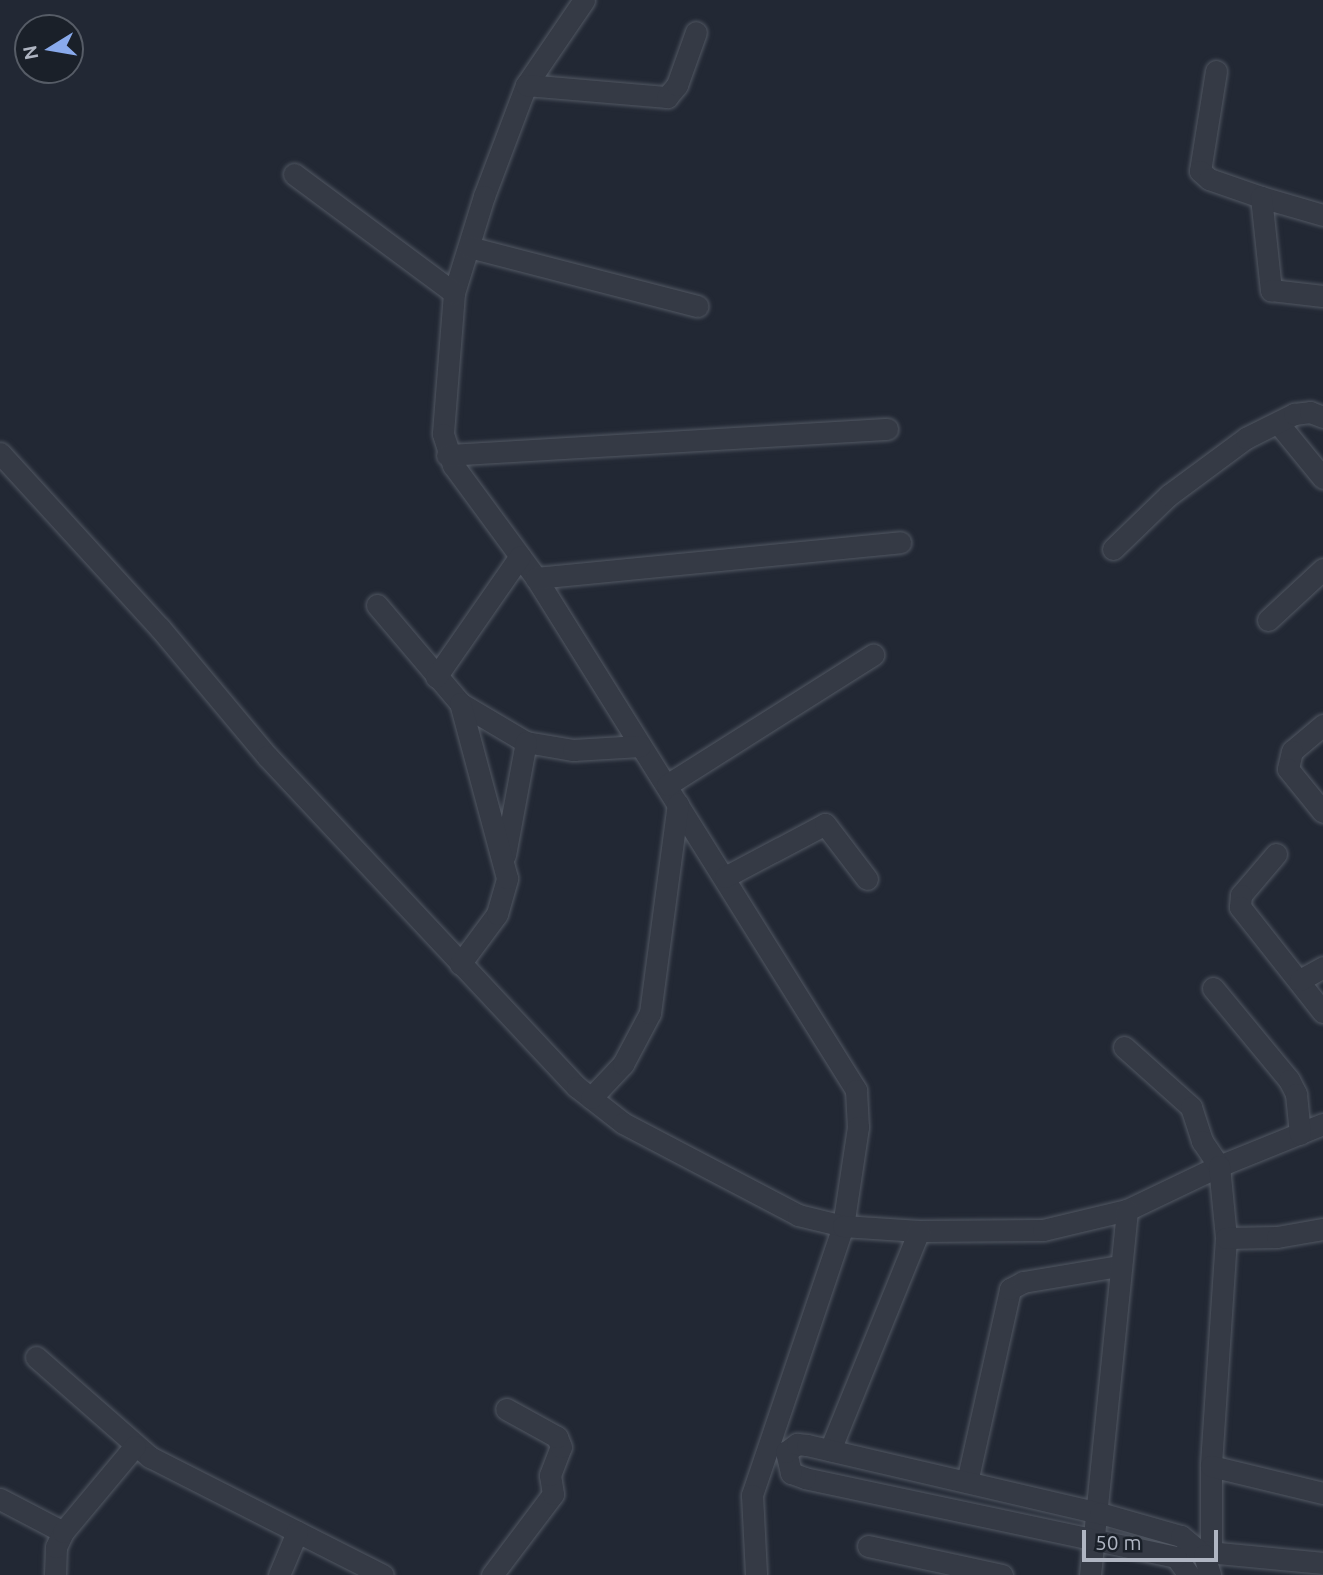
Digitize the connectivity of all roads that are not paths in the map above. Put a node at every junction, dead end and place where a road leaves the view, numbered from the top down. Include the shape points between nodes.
1 (584, 0) edge
2 (696, 32) dead end
3 (1216, 71) dead end
4 (526, 85) junction
5 (294, 174) dead end
6 (1261, 197) junction
7 (1323, 215) edge
8 (469, 247) junction
9 (454, 293) junction
10 (1323, 296) edge
11 (697, 306) dead end
12 (1323, 417) edge
13 (1278, 423) junction
14 (887, 429) dead end
15 (0, 453) edge
16 (447, 455) junction
17 (1323, 478) edge
18 (900, 542) dead end
19 (1113, 549) dead end
20 (520, 556) junction
21 (1323, 569) edge
22 (536, 578) junction
23 (377, 605) dead end
24 (1268, 620) dead end
25 (873, 655) dead end
26 (436, 677) junction
27 (460, 703) junction
28 (1323, 725) edge
29 (526, 742) junction
30 (640, 746) junction
31 (667, 785) junction
32 (678, 804) junction
33 (1323, 811) edge
34 (1276, 854) dead end
35 (504, 860) junction
36 (725, 877) junction
37 (867, 879) dead end
38 (460, 964) junction
39 (1323, 968) edge
40 (1300, 980) junction
41 (1213, 988) dead end
42 (1323, 1012) edge
43 (1124, 1047) dead end
44 (591, 1098) junction
45 (1323, 1124) edge
46 (1300, 1133) junction
47 (1219, 1166) junction
48 (1127, 1210) junction
49 (843, 1226) junction
50 (1323, 1229) edge
51 (919, 1231) junction
52 (1226, 1238) junction
53 (1119, 1266) junction
54 (36, 1357) dead end
55 (506, 1409) dead end
56 (135, 1447) junction
57 (830, 1450) junction
58 (1211, 1466) junction
59 (967, 1482) junction
60 (1323, 1493) edge
61 (0, 1499) edge
62 (1100, 1513) junction
63 (63, 1532) junction
64 (298, 1532) junction
65 (1096, 1537) junction
66 (867, 1546) dead end
67 (1205, 1549) junction
68 (1176, 1557) junction
69 (1323, 1563) edge
70 (55, 1575) edge
71 (279, 1575) edge
72 (383, 1575) edge
73 (492, 1575) edge
74 (756, 1575) edge
75 (1002, 1575) edge
76 (1090, 1575) edge
77 (1189, 1575) edge
78 (1210, 1575) edge

1 - 4 street
2 - 4 street via 677,85 667,97
3 - 6 street via 1200,171 1209,179
4 - 8 street
5 - 9 street
6 - 7 street
6 - 10 street via 1270,289
8 - 9 street
8 - 11 street
9 - 16 street via 442,414
12 - 13 street via 1310,412
13 - 17 street
13 - 19 street via 1213,461
14 - 16 street
15 - 38 street via 160,628 267,756
16 - 20 street
18 - 22 street
20 - 22 street
20 - 26 street
21 - 24 street
22 - 30 street
23 - 26 street
25 - 31 street
26 - 27 street
27 - 29 street
27 - 35 street
28 - 33 street via 1292,751 1288,769
29 - 30 street via 573,750
29 - 35 street
30 - 31 street
31 - 32 street
32 - 36 street
32 - 44 street via 650,1013 624,1064
34 - 40 street via 1239,901 1242,913
35 - 38 street via 503,902
36 - 37 street via 825,824
36 - 49 street via 856,1090 858,1127
38 - 44 street
39 - 40 street
40 - 42 street
41 - 46 street via 1289,1080 1296,1094
43 - 47 street via 1191,1107 1202,1141
44 - 49 street via 623,1123 798,1215
45 - 46 street
46 - 47 street
47 - 48 street
47 - 52 street
48 - 51 street via 1042,1230
48 - 53 street
49 - 51 street
49 - 74 street via 752,1495
50 - 52 street via 1277,1237
51 - 57 street
52 - 58 street
53 - 59 street via 1023,1282 1010,1289
53 - 62 street
54 - 56 street
55 - 73 street via 557,1437 561,1447 550,1475 554,1494
56 - 63 street
56 - 64 street
57 - 59 street
57 - 65 street via 789,1446 786,1465 805,1478
58 - 60 street
58 - 67 street
59 - 62 street
61 - 63 street
62 - 65 street
62 - 67 street via 1181,1536
63 - 70 street via 56,1547
64 - 71 street
64 - 72 street
65 - 68 street
65 - 76 street
66 - 75 street
67 - 68 street
67 - 69 street
67 - 78 street
68 - 77 street via 1185,1563

